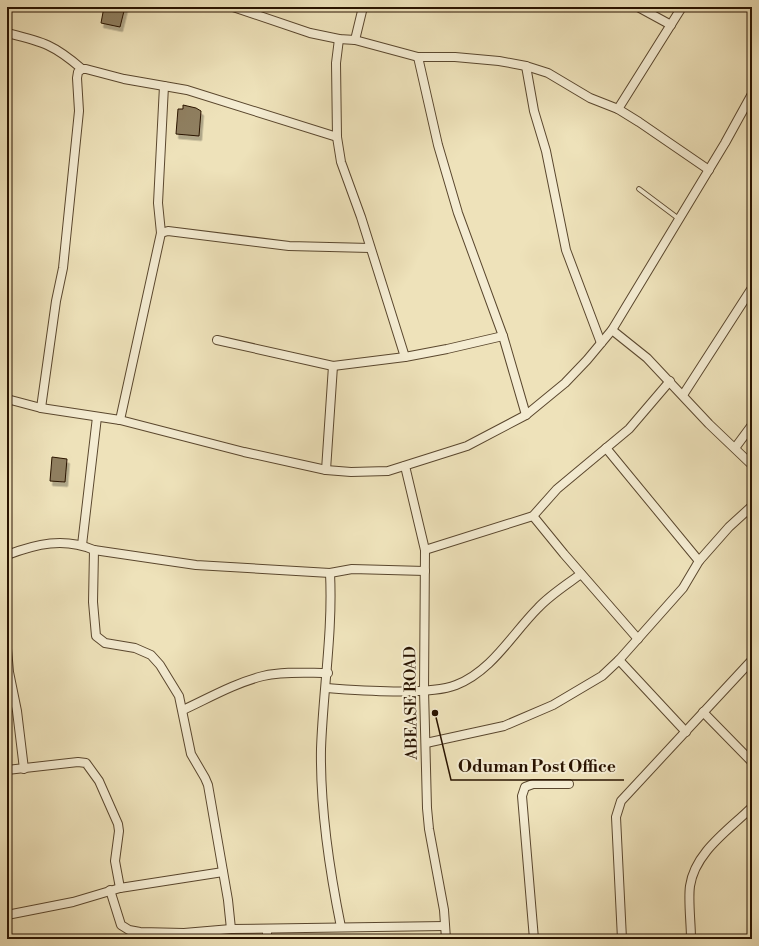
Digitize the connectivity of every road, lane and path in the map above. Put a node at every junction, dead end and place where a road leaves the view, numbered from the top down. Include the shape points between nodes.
1 (233, 7) edge
2 (363, 7) edge
3 (638, 7) edge
4 (682, 7) edge
5 (671, 25) junction
6 (7, 33) edge
7 (339, 39) junction
8 (355, 40) junction
9 (418, 57) junction
10 (526, 66) junction
11 (82, 69) junction
12 (164, 86) junction
13 (752, 94) edge
14 (618, 109) junction
15 (337, 138) junction
16 (709, 170) junction
17 (639, 189) dead end
18 (679, 220) junction
19 (161, 233) junction
20 (370, 248) junction
21 (752, 288) edge
22 (612, 330) junction
23 (503, 336) junction
24 (217, 340) dead end
25 (601, 343) junction
26 (405, 357) junction
27 (333, 366) junction
28 (670, 381) junction
29 (683, 395) junction
30 (7, 399) edge
31 (41, 408) junction
32 (526, 415) junction
33 (97, 417) junction
34 (120, 420) junction
35 (752, 425) edge
36 (606, 448) junction
37 (735, 448) junction
38 (752, 465) edge
39 (405, 466) junction
40 (326, 470) junction
41 (752, 506) edge
42 (533, 516) junction
43 (82, 544) junction
44 (94, 550) junction
45 (425, 550) junction
46 (7, 555) edge
47 (699, 561) junction
48 (425, 571) junction
49 (330, 573) junction
50 (581, 574) junction
51 (638, 639) junction
52 (7, 649) edge
53 (619, 660) junction
54 (752, 660) edge
55 (328, 673) junction
56 (326, 688) junction
57 (424, 690) junction
58 (183, 710) junction
59 (703, 712) junction
60 (686, 732) junction
61 (426, 743) junction
62 (752, 762) edge
63 (24, 769) junction
64 (7, 770) edge
65 (569, 784) dead end
66 (752, 807) edge
67 (223, 872) junction
68 (120, 888) junction
69 (110, 890) junction
70 (7, 915) edge
71 (445, 926) junction
72 (341, 927) junction
73 (231, 929) junction
74 (267, 929) junction
75 (267, 939) edge
76 (446, 939) edge
77 (534, 939) edge
78 (622, 939) edge
79 (691, 939) edge

1 - 7 street via 310,33
2 - 8 street
3 - 5 street
4 - 5 street
5 - 14 street
6 - 11 street via 50,45
7 - 8 street
7 - 15 street via 336,63
8 - 9 street
9 - 10 street via 455,57
9 - 23 street via 438,145 454,198
10 - 14 street via 548,74 590,98
10 - 25 street via 566,250
11 - 12 street
11 - 31 street via 78,72 77,78 79,111 63,268
12 - 15 street via 210,96
12 - 19 street via 158,203
13 - 16 street
14 - 16 street
15 - 20 street via 341,162
16 - 18 street
17 - 18 lane
18 - 22 street
19 - 20 street via 168,231 303,247
19 - 34 street
20 - 26 street
21 - 29 street
22 - 25 street
22 - 28 street via 647,358
23 - 26 street
23 - 32 street
24 - 27 street
25 - 32 street via 565,383
26 - 27 street
27 - 40 street
28 - 29 street
28 - 36 street via 629,429
29 - 37 street
30 - 31 street
31 - 33 street
32 - 39 street via 467,446
33 - 34 street
33 - 43 street
34 - 40 street
35 - 37 street
36 - 42 street via 557,489
36 - 47 street
37 - 38 street
39 - 40 street via 388,471
39 - 45 street, ABEASE ROAD
41 - 47 street
42 - 45 street
42 - 50 street
43 - 44 street
43 - 46 street via 42,544
44 - 49 street via 196,565
44 - 58 street via 93,602 96,636 105,643 135,648 151,656 160,665 177,692
45 - 48 street, ABEASE ROAD
47 - 51 street via 683,588
48 - 49 street via 352,569
48 - 57 street, ABEASE ROAD
49 - 55 street
50 - 51 street
50 - 57 street via 537,609 502,649 473,676 448,688
51 - 53 street
52 - 63 street
53 - 60 street
53 - 61 street via 592,683 553,705 515,722
54 - 59 street
55 - 56 street
55 - 58 street via 264,676
56 - 57 street
56 - 72 street via 321,748 323,816
57 - 61 street, ABEASE ROAD
58 - 67 street via 191,754 208,785
59 - 60 street
59 - 62 street
60 - 78 street via 618,807 616,817
61 - 71 street, ABEASE ROAD via 429,829
63 - 64 street
63 - 68 street via 78,762 86,763 93,770 105,791 118,824 115,861
65 - 77 street via 533,784 525,787 522,796
66 - 79 street via 704,854 693,870 689,888
67 - 68 street
67 - 73 street
68 - 69 street
69 - 70 street via 73,902
69 - 73 street via 121,925 129,930 184,932
71 - 72 street
71 - 76 street, ABEASE ROAD
72 - 74 street
73 - 74 street
74 - 75 street

